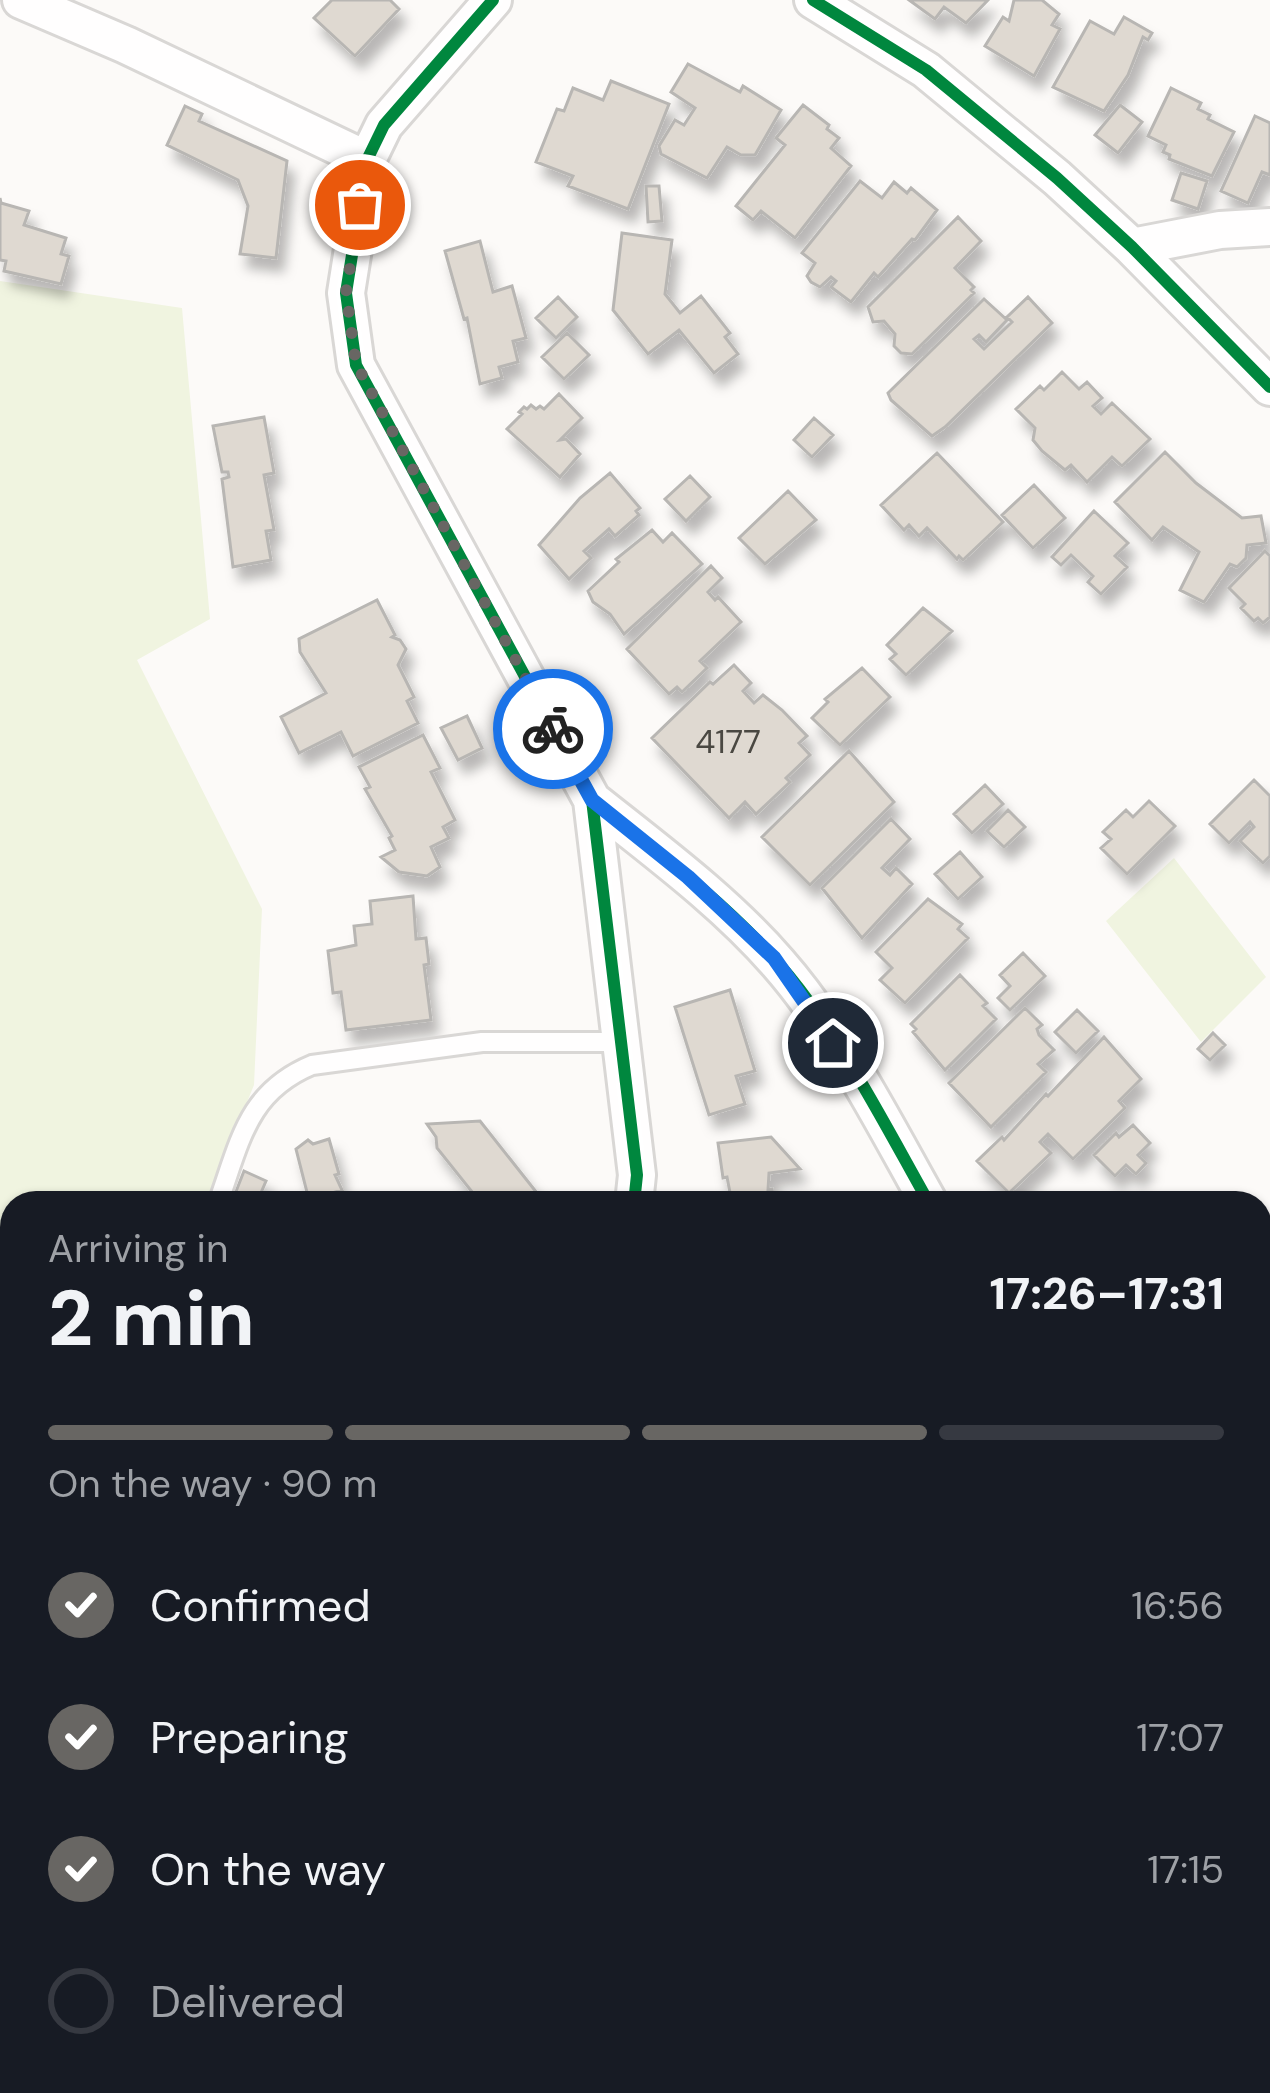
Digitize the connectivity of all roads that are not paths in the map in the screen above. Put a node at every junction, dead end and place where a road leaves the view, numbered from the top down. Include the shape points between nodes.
1 (21, 0) edge
2 (494, 0) edge
3 (813, 0) edge
4 (367, 160) junction
5 (1270, 227) edge
6 (1132, 247) junction
7 (1270, 387) edge
8 (592, 800) junction
9 (618, 1042) junction
10 (223, 1191) edge
11 (635, 1191) edge
12 (922, 1191) edge

1 - 4 street
2 - 4 street via 384,125
3 - 6 street via 926,70
4 - 8 street via 346,292 356,364
5 - 6 street
6 - 7 street
8 - 9 street
8 - 12 street via 688,877 793,981
9 - 10 lane via 482,1042 312,1065 260,1100
9 - 11 street

